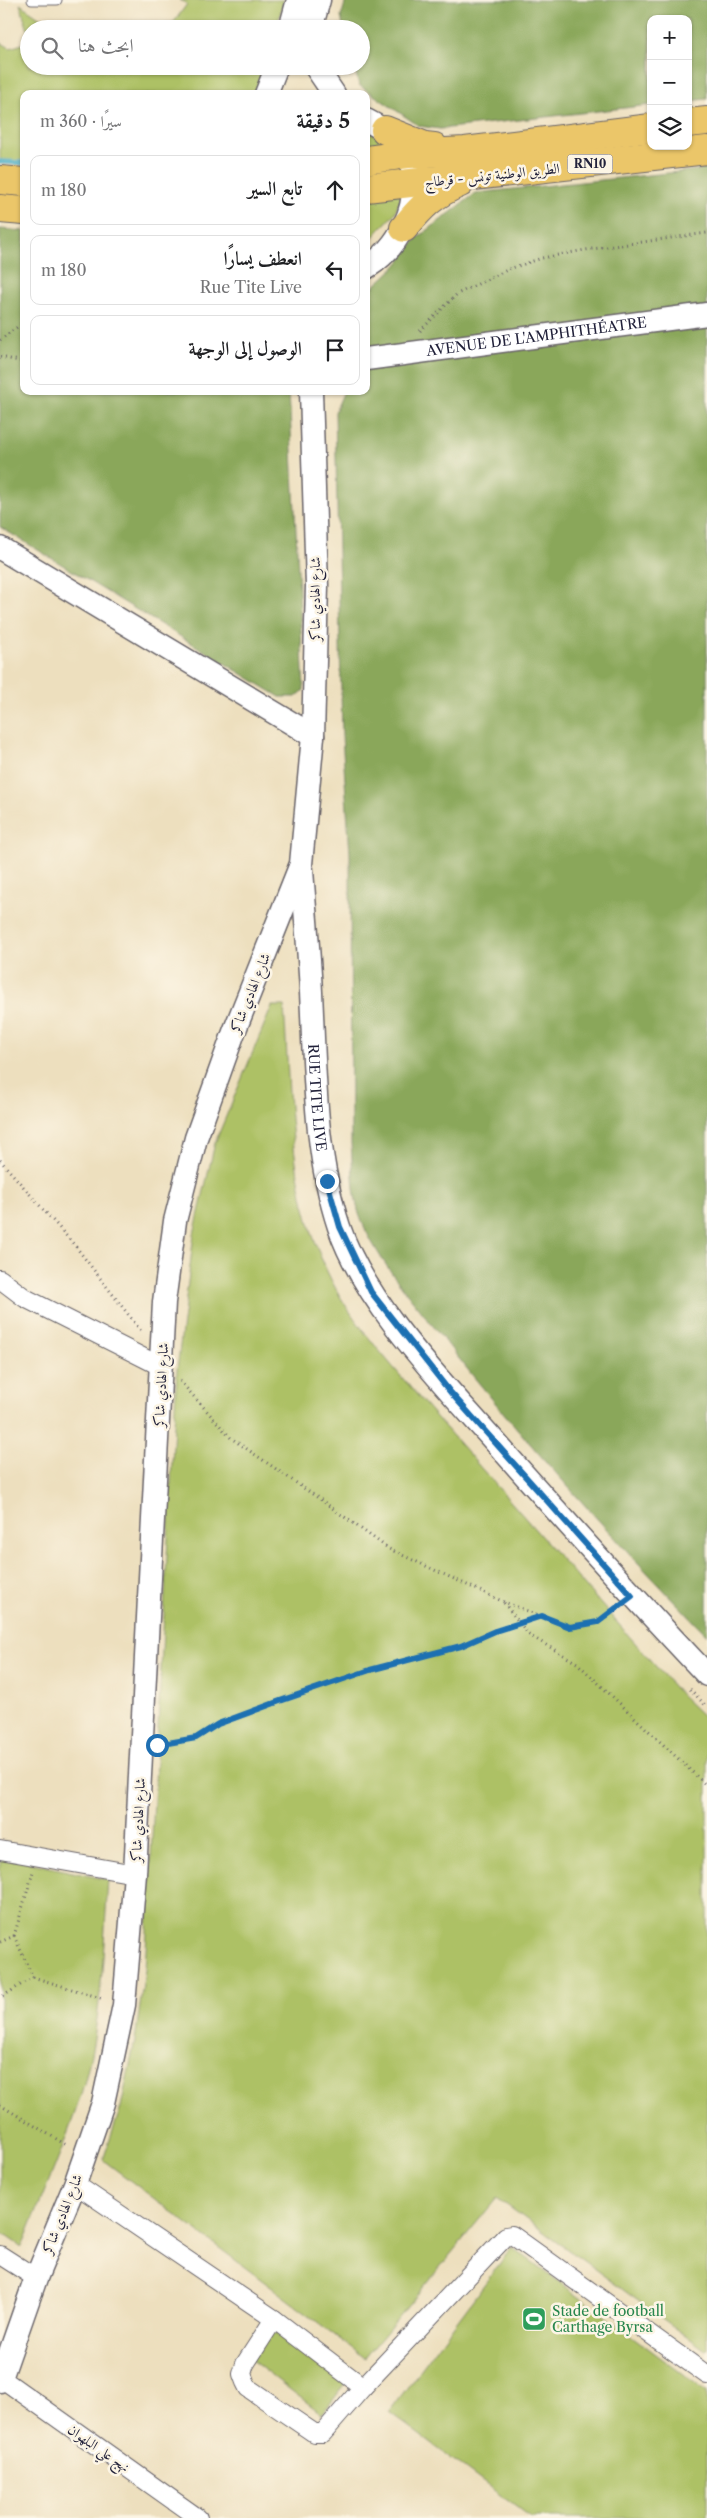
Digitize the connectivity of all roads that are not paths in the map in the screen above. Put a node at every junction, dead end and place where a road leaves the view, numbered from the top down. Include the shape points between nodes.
1 (32, 0) edge
2 (57, 0) edge
3 (298, 0) edge
4 (319, 0) edge
5 (292, 20) edge
6 (313, 20) edge
7 (273, 75) edge
8 (321, 75) edge
9 (268, 90) edge
10 (331, 90) edge
11 (707, 120) edge
12 (692, 122) edge
13 (376, 125) edge
14 (647, 128) edge
15 (707, 150) edge
16 (465, 151) junction
17 (409, 154) junction
18 (370, 159) edge
19 (472, 178) junction
20 (0, 180) edge
21 (20, 182) edge
22 (414, 183) junction
23 (370, 188) edge
24 (0, 209) edge
25 (20, 211) edge
26 (404, 228) junction
27 (370, 266) edge
28 (707, 314) edge
29 (370, 359) edge
30 (311, 395) edge
31 (0, 548) edge
32 (313, 736) junction
33 (301, 864) junction
34 (0, 1279) edge
35 (162, 1364) junction
36 (707, 1675) edge
37 (0, 1850) edge
38 (136, 1874) junction
39 (75, 2184) junction
40 (0, 2255) edge
41 (36, 2278) junction
42 (274, 2319) junction
43 (707, 2375) edge
44 (0, 2380) edge
45 (363, 2387) junction
46 (192, 2516) edge

1 - 2 lane
3 - 5 street
4 - 6 street
7 - 9 street
8 - 10 street
11 - 12 highway
13 - 16 highway via 425,146
13 - 17 street
14 - 16 highway, الطريق الوطنية تونس - قرطاج / RN10
15 - 19 highway, الطريق الوطنية تونس - قرطاج / RN10
16 - 17 highway, الطريق الوطنية تونس - قرطاج / RN10
17 - 18 highway, الطريق الوطنية تونس - قرطاج / RN10
17 - 22 street
19 - 22 highway, الطريق الوطنية تونس - قرطاج / RN10
19 - 26 highway via 443,190 424,203
20 - 21 highway
22 - 23 highway, الطريق الوطنية تونس - قرطاج / RN10
22 - 26 street
24 - 25 highway
26 - 27 street via 381,259
28 - 29 street, AVENUE DE L'AMPHITHÉATRE
30 - 32 street, شارع الهادي شاكر via 317,586
31 - 32 street
32 - 33 street, شارع الهادي شاكر
33 - 35 street, شارع الهادي شاكر via 214,1085 182,1188 168,1259
33 - 36 street, RUE TITE LIVE via 321,1143 327,1181 352,1256 371,1292 451,1393
34 - 35 street via 25,1298
35 - 38 street, شارع الهادي شاكر
37 - 38 street
38 - 39 street, شارع الهادي شاكر via 124,2005 103,2103
39 - 41 street, شارع الهادي شاكر
39 - 42 street
40 - 41 street
41 - 44 street, شارع الهادي شاكر
42 - 45 street
42 - 45 street via 245,2364 242,2374 248,2388 319,2434
43 - 45 street via 512,2235 506,2236
44 - 46 street, نهج علي البلهوان

